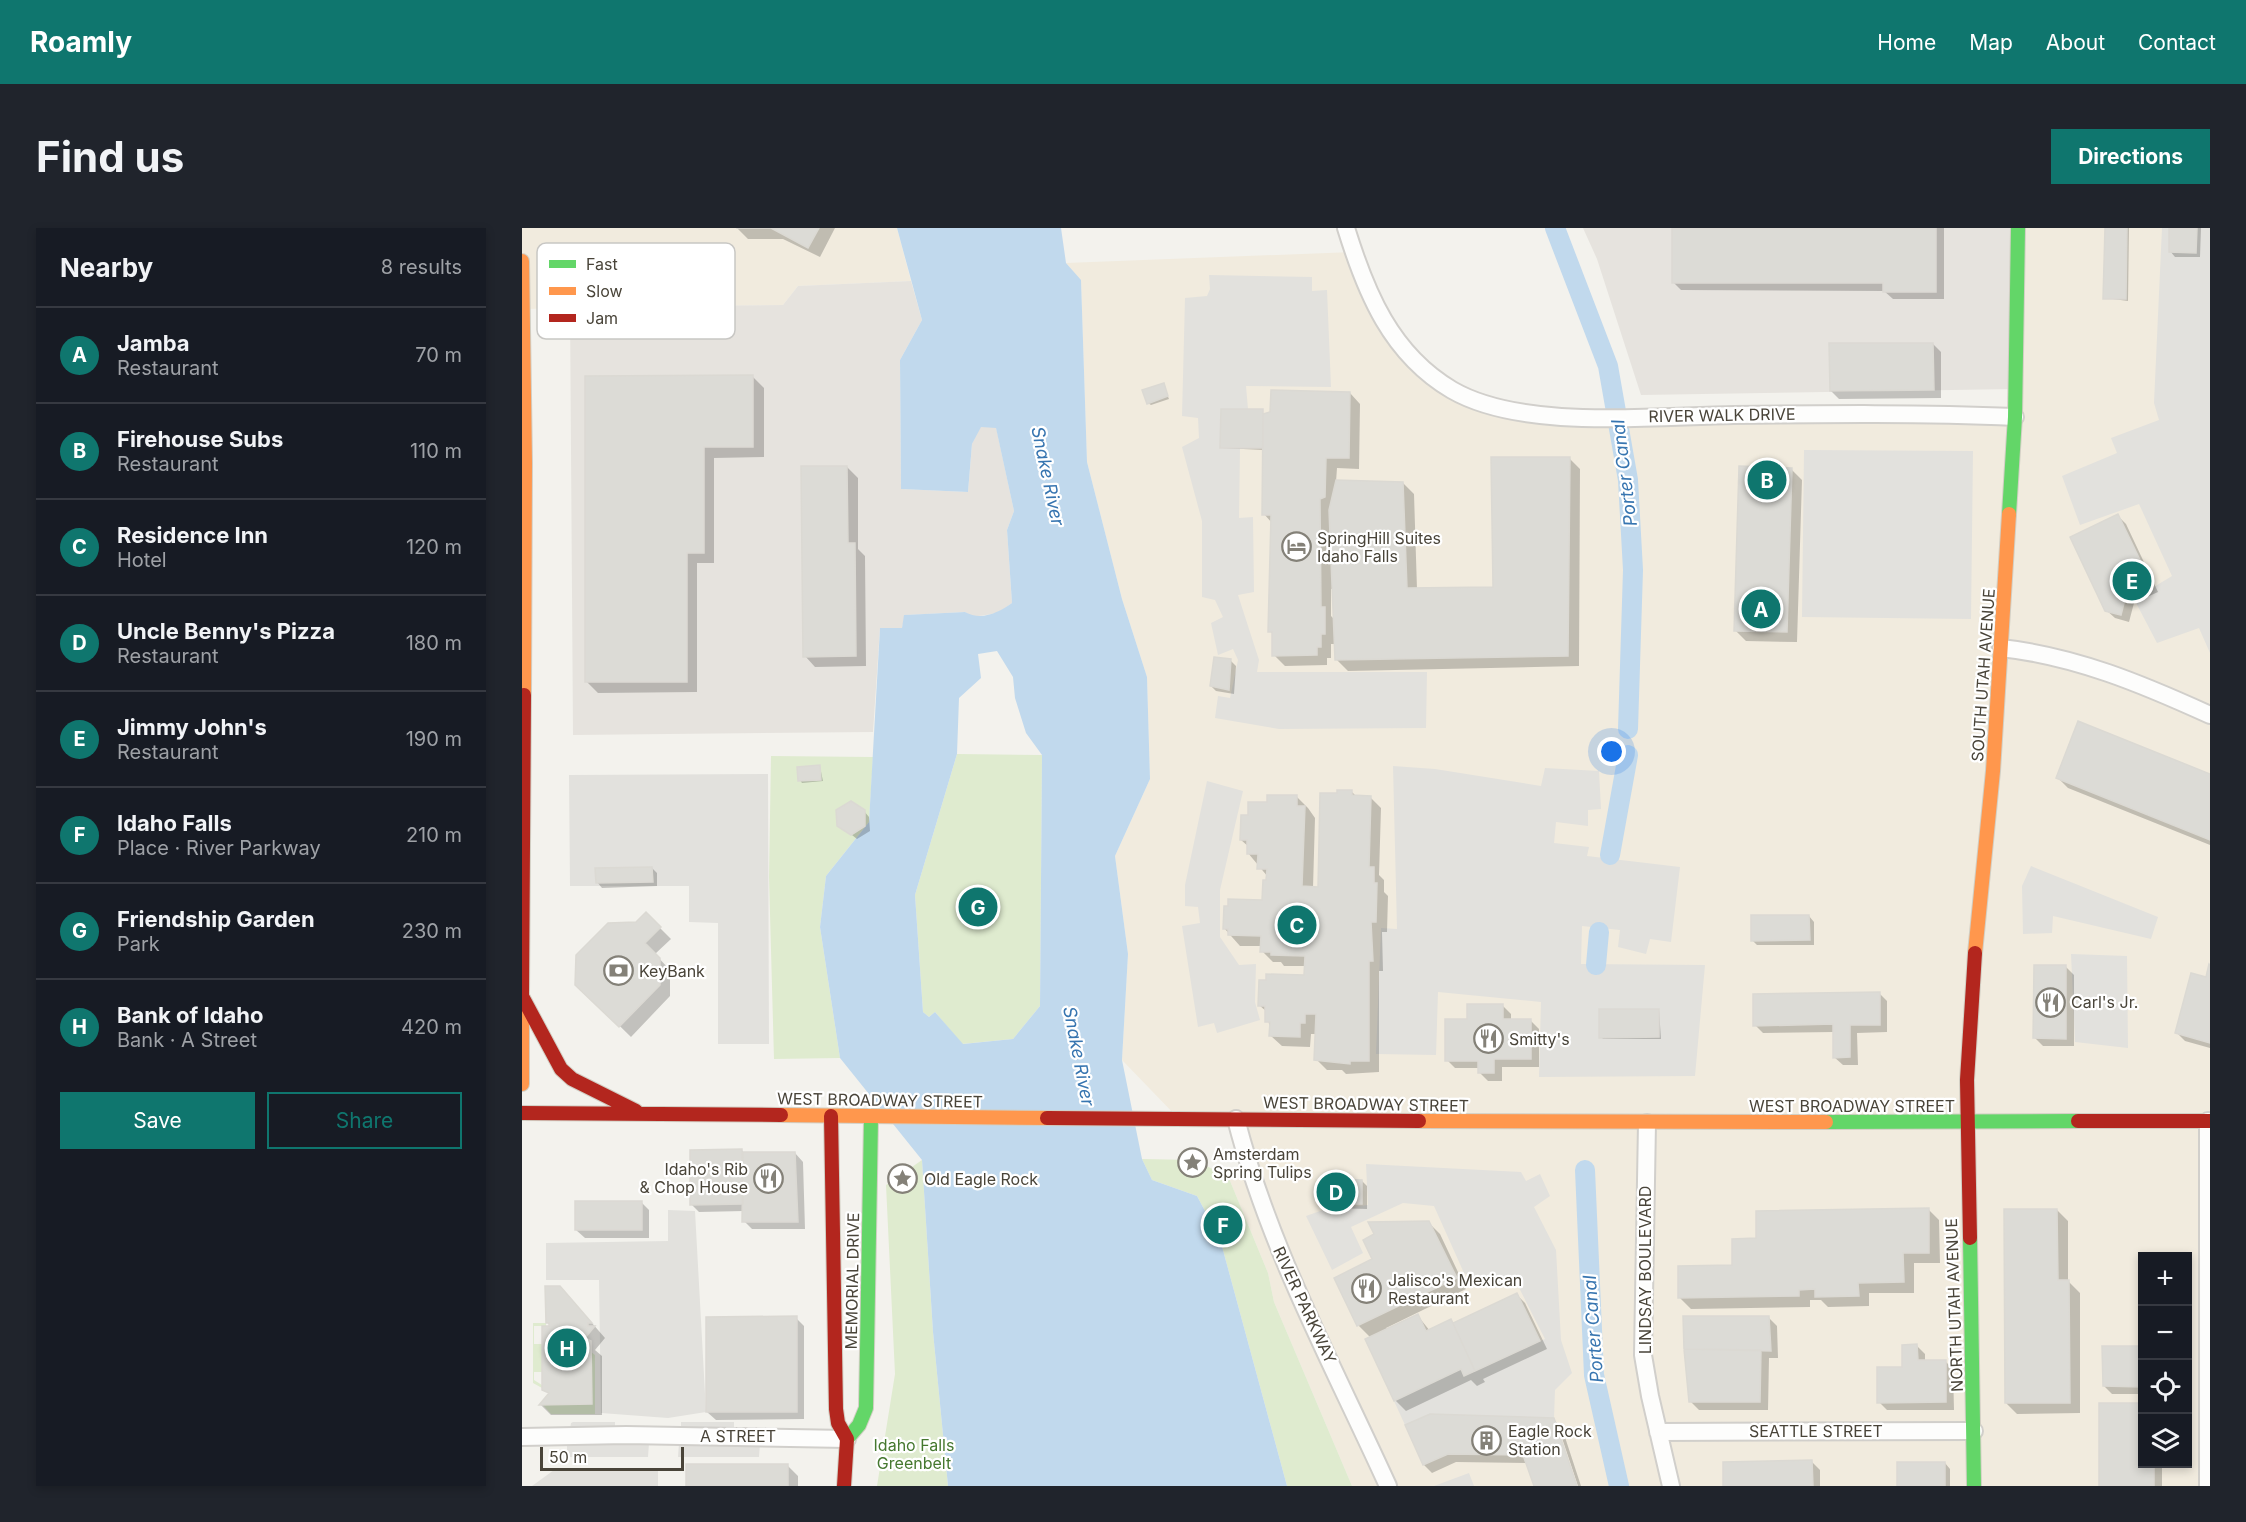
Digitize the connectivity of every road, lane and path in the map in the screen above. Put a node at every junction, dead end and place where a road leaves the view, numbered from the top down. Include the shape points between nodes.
1 (1346, 228) edge
2 (2018, 228) edge
3 (522, 261) edge
4 (2015, 417) junction
5 (523, 438) edge
6 (2001, 648) junction
7 (2210, 715) edge
8 (523, 998) edge
9 (522, 1084) edge
10 (522, 1113) edge
11 (642, 1114) junction
12 (831, 1116) junction
13 (871, 1118) junction
14 (1236, 1119) junction
15 (2209, 1121) edge
16 (1965, 1122) junction
17 (1647, 1124) junction
18 (1974, 1431) junction
19 (1658, 1432) junction
20 (522, 1437) edge
21 (847, 1439) junction
22 (844, 1486) edge
23 (1388, 1486) edge
24 (1671, 1486) edge
25 (1974, 1486) edge
26 (2208, 1486) edge

1 - 4 street, RIVER WALK DRIVE via 1359,270 1387,330 1417,364 1452,390 1485,406 1540,415 1594,417
2 - 4 main road, SOUTH UTAH AVENUE
3 - 5 main road
4 - 6 main road, SOUTH UTAH AVENUE
5 - 8 main road
6 - 7 street via 2084,664 2134,681
6 - 16 main road, SOUTH UTAH AVENUE via 1979,894
8 - 9 main road
8 - 11 main road via 565,1073
10 - 11 main road, WEST BROADWAY STREET
11 - 12 main road, WEST BROADWAY STREET
12 - 13 main road, WEST BROADWAY STREET
12 - 21 main road, MEMORIAL DRIVE via 836,1409
13 - 14 main road, WEST BROADWAY STREET
13 - 21 main road, MEMORIAL DRIVE via 866,1408
14 - 17 main road, WEST BROADWAY STREET
14 - 23 street, RIVER PARKWAY via 1265,1218
15 - 16 main road, WEST BROADWAY STREET
15 - 26 street
16 - 17 main road, WEST BROADWAY STREET
16 - 18 main road, NORTH UTAH AVENUE
17 - 19 street, LINDSAY BOULEVARD via 1643,1355
18 - 19 street, SEATTLE STREET
18 - 25 main road, NORTH UTAH AVENUE
19 - 24 street, LINDSAY BOULEVARD
20 - 21 street, A STREET
21 - 22 main road, MEMORIAL DRIVE

